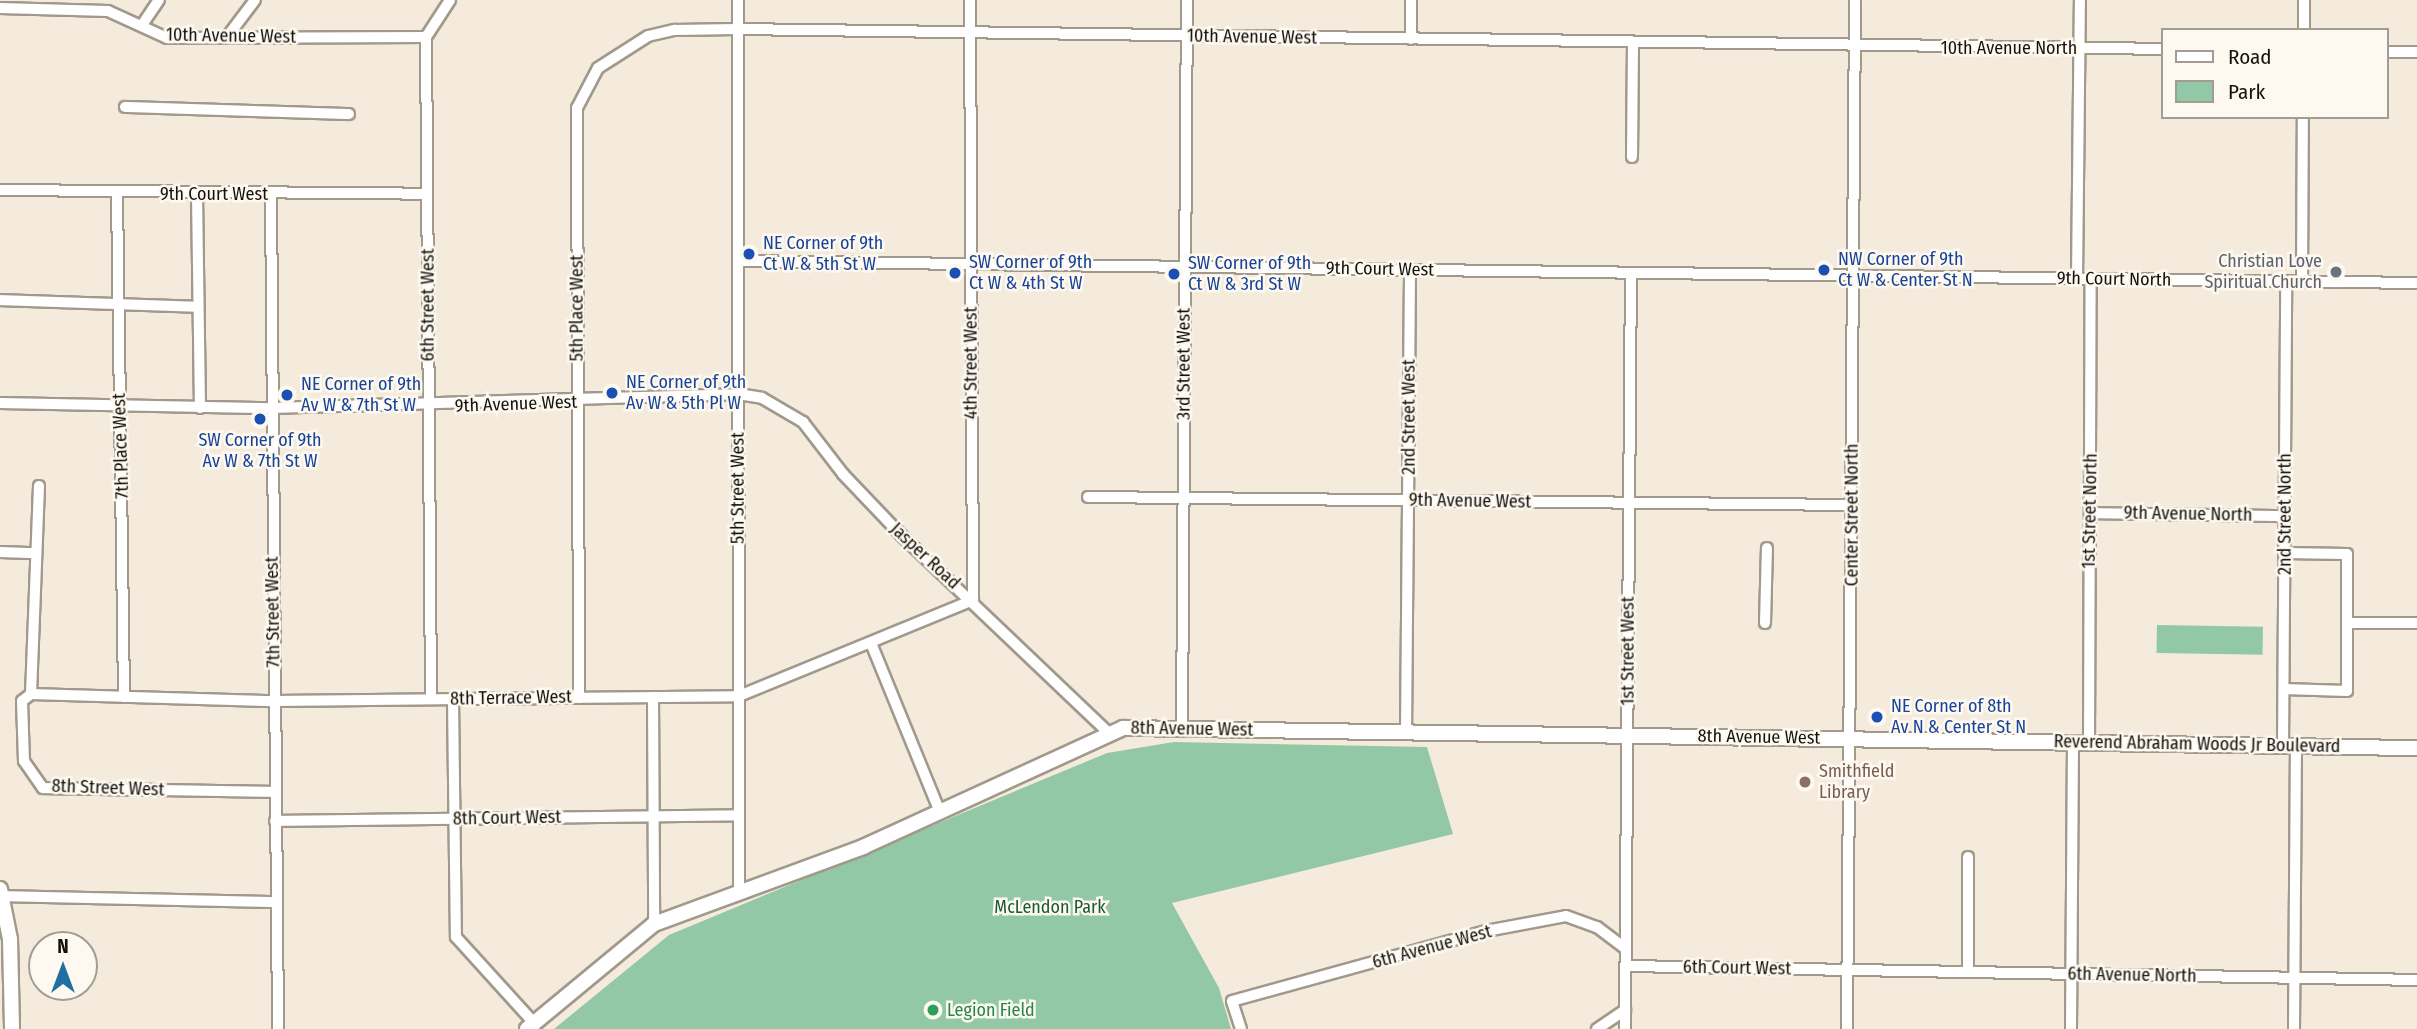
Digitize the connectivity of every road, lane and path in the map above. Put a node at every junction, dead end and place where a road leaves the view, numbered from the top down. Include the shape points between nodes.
1 (159, 0) edge
2 (256, 0) edge
3 (450, 0) edge
4 (738, 0) edge
5 (970, 0) edge
6 (1187, 0) edge
7 (1411, 0) edge
8 (1856, 0) edge
9 (2080, 0) edge
10 (2304, 0) edge
11 (38, 4) edge
12 (0, 8) edge
13 (142, 24) junction
14 (2304, 28) edge
15 (737, 29) junction
16 (970, 33) junction
17 (648, 36) joint
18 (1187, 36) junction
19 (227, 37) junction
20 (426, 37) junction
21 (1411, 39) junction
22 (1633, 43) junction
23 (1855, 47) junction
24 (2079, 48) junction
25 (2162, 50) edge
26 (2389, 52) edge
27 (2417, 52) edge
28 (125, 107) dead end
29 (349, 114) dead end
30 (2303, 119) edge
31 (1632, 157) dead end
32 (0, 190) edge
33 (117, 194) junction
34 (197, 194) junction
35 (271, 194) junction
36 (427, 194) junction
37 (738, 261) junction
38 (971, 264) junction
39 (1185, 267) junction
40 (1410, 270) junction
41 (1631, 273) junction
42 (1853, 276) junction
43 (2077, 279) junction
44 (2091, 279) junction
45 (2286, 282) junction
46 (2302, 282) junction
47 (2417, 283) edge
48 (0, 300) edge
49 (117, 304) junction
50 (198, 307) junction
51 (738, 394) junction
52 (577, 401) junction
53 (0, 403) edge
54 (428, 407) junction
55 (120, 408) junction
56 (200, 408) junction
57 (271, 408) junction
58 (39, 485) dead end
59 (1088, 497) dead end
60 (1184, 498) junction
61 (1408, 500) junction
62 (1629, 502) junction
63 (1852, 505) junction
64 (2090, 513) junction
65 (2285, 516) junction
66 (1767, 548) dead end
67 (0, 552) edge
68 (36, 553) junction
69 (2285, 553) junction
70 (973, 600) junction
71 (1765, 623) dead end
72 (2347, 623) junction
73 (2417, 623) edge
74 (871, 643) junction
75 (2284, 690) junction
76 (31, 694) junction
77 (739, 695) junction
78 (653, 696) junction
79 (124, 697) junction
80 (579, 698) junction
81 (431, 699) junction
82 (453, 699) junction
83 (274, 701) junction
84 (1182, 729) junction
85 (1108, 732) junction
86 (1406, 732) junction
87 (1628, 735) junction
88 (1850, 739) junction
89 (2073, 742) junction
90 (2089, 743) junction
91 (2290, 746) junction
92 (2417, 748) edge
93 (274, 792) junction
94 (940, 812) junction
95 (739, 815) junction
96 (654, 816) junction
97 (454, 819) junction
98 (275, 821) junction
99 (1968, 857) dead end
100 (739, 892) junction
101 (1, 893) edge
102 (276, 902) junction
103 (654, 924) junction
104 (1626, 950) junction
105 (1626, 966) junction
106 (1847, 970) junction
107 (1968, 972) junction
108 (2071, 974) junction
109 (2294, 978) junction
110 (2417, 980) edge
111 (1625, 1010) junction
112 (531, 1026) edge
113 (12, 1029) edge
114 (278, 1029) edge
115 (1241, 1029) edge
116 (1597, 1029) edge
117 (1625, 1029) edge
118 (1847, 1029) edge
119 (2071, 1029) edge
120 (2294, 1029) edge

1 - 13 street
2 - 19 street
3 - 20 street
4 - 15 street, 5th Street West
5 - 16 street, 4th Street West
6 - 18 street, 3rd Street West
7 - 21 street
8 - 23 street, Center Street North
9 - 24 street
10 - 14 street
11 - 12 street, 10th Avenue West
11 - 13 street, 10th Avenue West via 108,11
13 - 19 street, 10th Avenue West via 167,38
15 - 16 street, 10th Avenue West
15 - 17 street, 10th Avenue West via 675,30
15 - 37 street, 5th Street West
16 - 18 street, 10th Avenue West
16 - 38 street, 4th Street West
17 - 52 street, 5th Place West via 598,68 577,108
18 - 21 street, 10th Avenue West
18 - 39 street, 3rd Street West
19 - 20 street, 10th Avenue West
20 - 36 street, 6th Street West
21 - 22 street, 10th Avenue West
22 - 23 street, 10th Avenue West
22 - 31 street
23 - 24 street, 10th Avenue North
23 - 42 street, Center Street North
24 - 25 street, 10th Avenue North
24 - 43 street
26 - 27 street
28 - 29 street
30 - 46 street
32 - 33 street, 9th Court West
33 - 34 street, 9th Court West
33 - 49 street, 7th Place West
34 - 35 street, 9th Court West
34 - 50 street
35 - 36 street, 9th Court West
35 - 57 street, 7th Street West
36 - 54 street, 6th Street West
37 - 38 street, 9th Court West
37 - 51 street, 5th Street West
38 - 39 street, 9th Court West
38 - 70 street, 4th Street West
39 - 40 street, 9th Court West
39 - 60 street, 3rd Street West
40 - 41 street, 9th Court West
40 - 61 street, 2nd Street West
41 - 42 street, 9th Court West
41 - 62 street, 1st Street West
42 - 43 street, 9th Court North
42 - 63 street, Center Street North
43 - 44 street, 9th Court North
44 - 45 street, 9th Court North
44 - 64 street, 1st Street North
45 - 46 street, 9th Court North
45 - 65 street, 2nd Street North
46 - 47 street, 9th Court North
48 - 49 street
49 - 50 street
49 - 55 street, 7th Place West
50 - 56 street
51 - 52 street, 9th Avenue West
51 - 70 street, Jasper Road via 762,398 803,422 843,474 902,536
51 - 77 street, 5th Street West
52 - 54 street, 9th Avenue West
52 - 80 street, 5th Place West
53 - 55 street, 9th Avenue West
54 - 57 street, 9th Avenue West
54 - 81 street, 6th Street West
55 - 56 street, 9th Avenue West
55 - 79 street, 7th Place West
56 - 57 street, 9th Avenue West
57 - 83 street, 7th Street West
58 - 68 street, 8th Street West
59 - 60 street, 9th Avenue West
60 - 61 street, 9th Avenue West
60 - 84 street, 3rd Street West
61 - 62 street, 9th Avenue West
61 - 86 street, 2nd Street West
62 - 63 street, 9th Avenue West
62 - 87 street, 1st Street West
63 - 88 street, Center Street North
64 - 65 street, 9th Avenue North
64 - 90 street, 1st Street North
65 - 69 street, 2nd Street North
66 - 71 street
67 - 68 street
68 - 76 street, 8th Street West
69 - 72 street via 2347,554
69 - 75 street, 2nd Street North
70 - 74 street, 8th Terrace West
70 - 85 street, Jasper Road
72 - 73 street
72 - 75 street via 2347,691
74 - 77 street, 8th Terrace West
74 - 94 street
75 - 91 street, 2nd Street North
76 - 79 street, 8th Terrace West
76 - 93 street, 8th Street West via 22,701 24,761 43,788
77 - 78 street, 8th Terrace West
77 - 95 street, 5th Street West
78 - 80 street, 8th Terrace West
78 - 96 street
79 - 83 street, 8th Terrace West
80 - 82 street, 8th Terrace West
81 - 82 street, 8th Terrace West
81 - 83 street, 8th Terrace West
82 - 97 street
83 - 93 street, 7th Street West
84 - 85 main road, 8th Avenue West
84 - 86 main road, 8th Avenue West
85 - 94 main road, 8th Avenue West
86 - 87 main road, 8th Avenue West
87 - 88 main road, 8th Avenue West
87 - 104 street, 1st Street West
88 - 89 main road, Reverend Abraham Woods Jr Boulevard
88 - 106 street, Center Street North
89 - 90 main road, Reverend Abraham Woods Jr Boulevard
89 - 108 street
90 - 91 main road, Reverend Abraham Woods Jr Boulevard
91 - 92 main road, Reverend Abraham Woods Jr Boulevard
91 - 109 street, 2nd Street North
93 - 98 street, 7th Street West
94 - 100 main road, 8th Avenue West via 863,847
95 - 96 street, 8th Court West
95 - 100 street, 5th Street West
96 - 97 street, 8th Court West
96 - 103 street
97 - 98 street, 8th Court West
97 - 112 street via 456,937
98 - 102 street, 7th Street West
99 - 107 street
100 - 103 main road, 8th Avenue West
101 - 102 street
101 - 113 main road via 10,939
102 - 114 street, 7th Street West
103 - 112 main road, 8th Avenue West
104 - 105 street, 1st Street West
104 - 115 street, 6th Avenue West via 1597,927 1566,916 1486,931 1232,1001
105 - 106 street, 6th Court West
105 - 111 street, 1st Street West
106 - 107 street, 6th Avenue North
106 - 118 street, Center Street North
107 - 108 street, 6th Avenue North
108 - 109 street, 6th Avenue North
108 - 119 street
109 - 110 street, 6th Avenue North
109 - 120 street, 2nd Street North
111 - 116 street
111 - 117 street, 1st Street West

